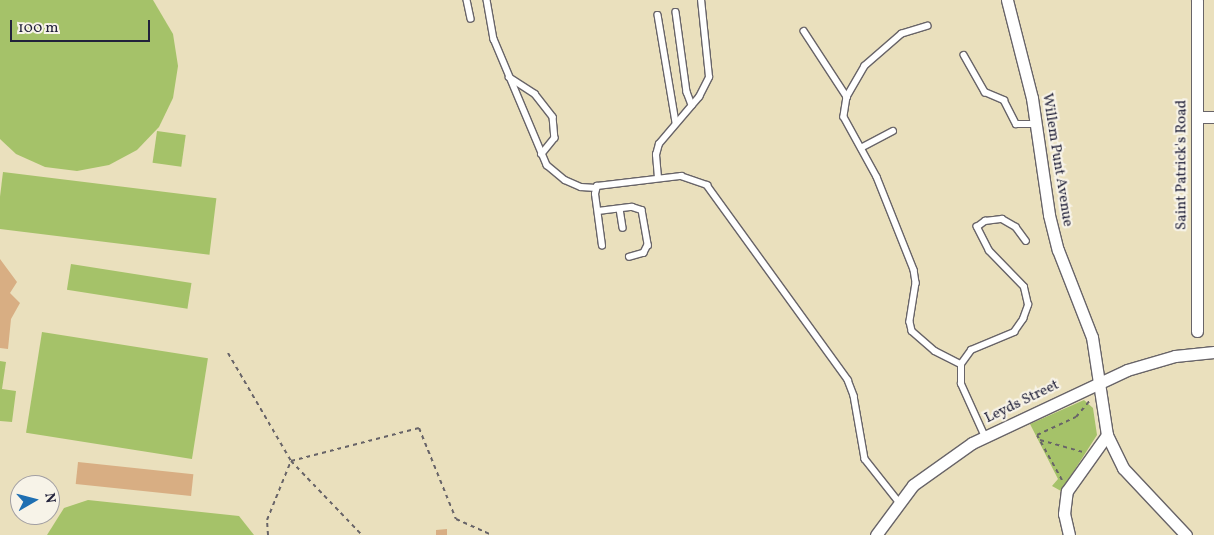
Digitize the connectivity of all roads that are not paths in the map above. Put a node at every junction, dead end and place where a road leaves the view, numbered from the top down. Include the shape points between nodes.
1 (468, 0) edge
2 (487, 0) edge
3 (700, 0) edge
4 (1007, 0) edge
5 (1197, 0) edge
6 (676, 12) dead end
7 (658, 15) dead end
8 (471, 19) dead end
9 (928, 26) dead end
10 (804, 31) dead end
11 (964, 55) dead end
12 (509, 77) junction
13 (847, 97) junction
14 (692, 105) junction
15 (1214, 117) edge
16 (1197, 118) junction
17 (676, 123) junction
18 (1037, 124) junction
19 (894, 131) dead end
20 (861, 148) junction
21 (542, 154) junction
22 (658, 178) junction
23 (596, 188) junction
24 (620, 209) junction
25 (598, 211) junction
26 (623, 228) dead end
27 (1026, 241) dead end
28 (602, 246) dead end
29 (630, 257) dead end
30 (1197, 331) dead end
31 (1214, 352) edge
32 (960, 364) junction
33 (1100, 385) junction
34 (1107, 435) junction
35 (985, 437) junction
36 (899, 502) junction
37 (876, 535) edge
38 (1069, 535) edge
39 (1186, 535) edge

1 - 8 lane
2 - 12 lane via 494,39
3 - 14 lane via 710,70 703,92
4 - 18 street, Willem Punt Avenue
5 - 16 street, Saint Patrick's Road
6 - 14 lane via 687,92
7 - 17 lane
9 - 13 lane via 902,34 883,48 865,66
10 - 13 lane
11 - 18 lane via 985,92 1004,100 1016,124
12 - 21 lane
12 - 21 lane via 535,94 553,116 555,138
13 - 20 lane via 844,117
14 - 17 lane
15 - 16 street
16 - 30 street, Saint Patrick's Road
17 - 22 lane via 657,148
18 - 33 street, Willem Punt Avenue via 1044,194 1054,237 1092,337
19 - 20 lane
20 - 32 lane via 877,177 914,270 912,331 935,351
21 - 23 lane via 557,176 580,187
22 - 23 lane
22 - 36 lane via 693,178 707,185 717,196 848,380 865,459
23 - 25 lane
24 - 25 lane
24 - 26 lane
24 - 29 lane via 638,208 645,215 648,245 644,253
25 - 28 lane
27 - 32 lane via 1008,221 990,219 978,226 984,245 1024,287 1028,305 1014,332 972,350
31 - 33 street, Leyds Street via 1151,362
32 - 35 lane via 961,384
33 - 34 street, Willem Punt Avenue
33 - 35 street, Leyds Street
34 - 38 street via 1067,491 1064,514
34 - 39 street, Willem Punt Avenue via 1123,468
35 - 36 street, Leyds Street via 932,470
36 - 37 street, Leyds Street

